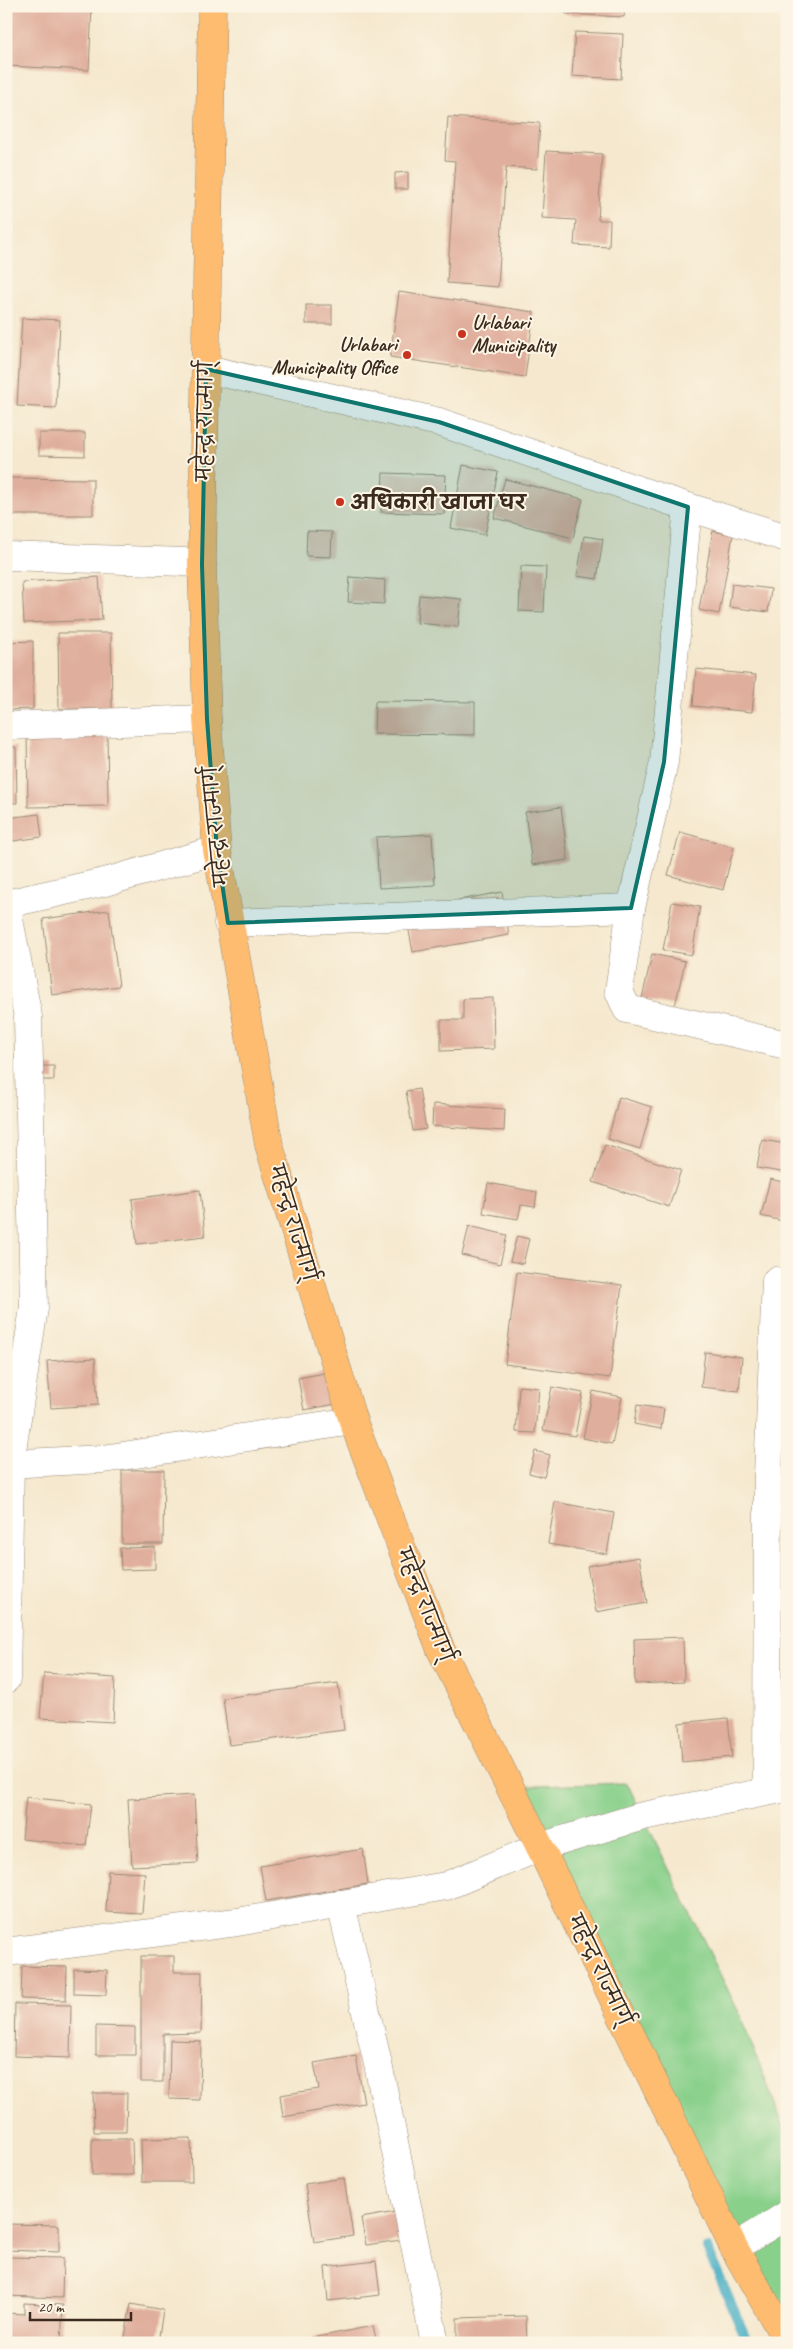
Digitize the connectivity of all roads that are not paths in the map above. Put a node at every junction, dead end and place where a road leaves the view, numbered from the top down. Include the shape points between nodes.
1 (212, 6) edge
2 (206, 369) junction
3 (688, 507) junction
4 (787, 538) edge
5 (6, 556) edge
6 (202, 565) junction
7 (207, 718) junction
8 (6, 726) edge
9 (217, 850) junction
10 (631, 908) junction
11 (228, 923) junction
12 (787, 1045) edge
13 (776, 1281) dead end
14 (353, 1421) junction
15 (8, 1463) edge
16 (6, 1679) edge
17 (777, 1789) edge
18 (540, 1847) junction
19 (341, 1904) junction
20 (6, 1952) edge
21 (787, 2215) edge
22 (734, 2248) junction
23 (787, 2341) edge
24 (435, 2343) edge

1 - 2 highway, महेन्द्र राज्मार्ग्
2 - 3 street via 439,422
2 - 6 highway, महेन्द्र राज्मार्ग्
3 - 4 street
3 - 10 street via 664,762
5 - 6 street
6 - 7 highway, महेन्द्र राज्मार्ग्
7 - 8 street
7 - 9 highway, महेन्द्र राज्मार्ग्
9 - 11 highway, महेन्द्र राज्मार्ग्
9 - 15 street via 109,881 6,904 28,1016 34,1308
10 - 11 street
10 - 12 street via 619,991 627,1009
11 - 14 highway, महेन्द्र राज्मार्ग् via 269,1144
13 - 17 street via 768,1475
14 - 15 street via 103,1459
14 - 18 highway, महेन्द्र राज्मार्ग् via 441,1650
15 - 16 street
17 - 18 street via 642,1816
18 - 19 street via 446,1886
18 - 22 highway, महेन्द्र राज्मार्ग्
19 - 20 street via 237,1922
19 - 24 street via 378,2064
21 - 22 street
22 - 23 highway, महेन्द्र राज्मार्ग्

